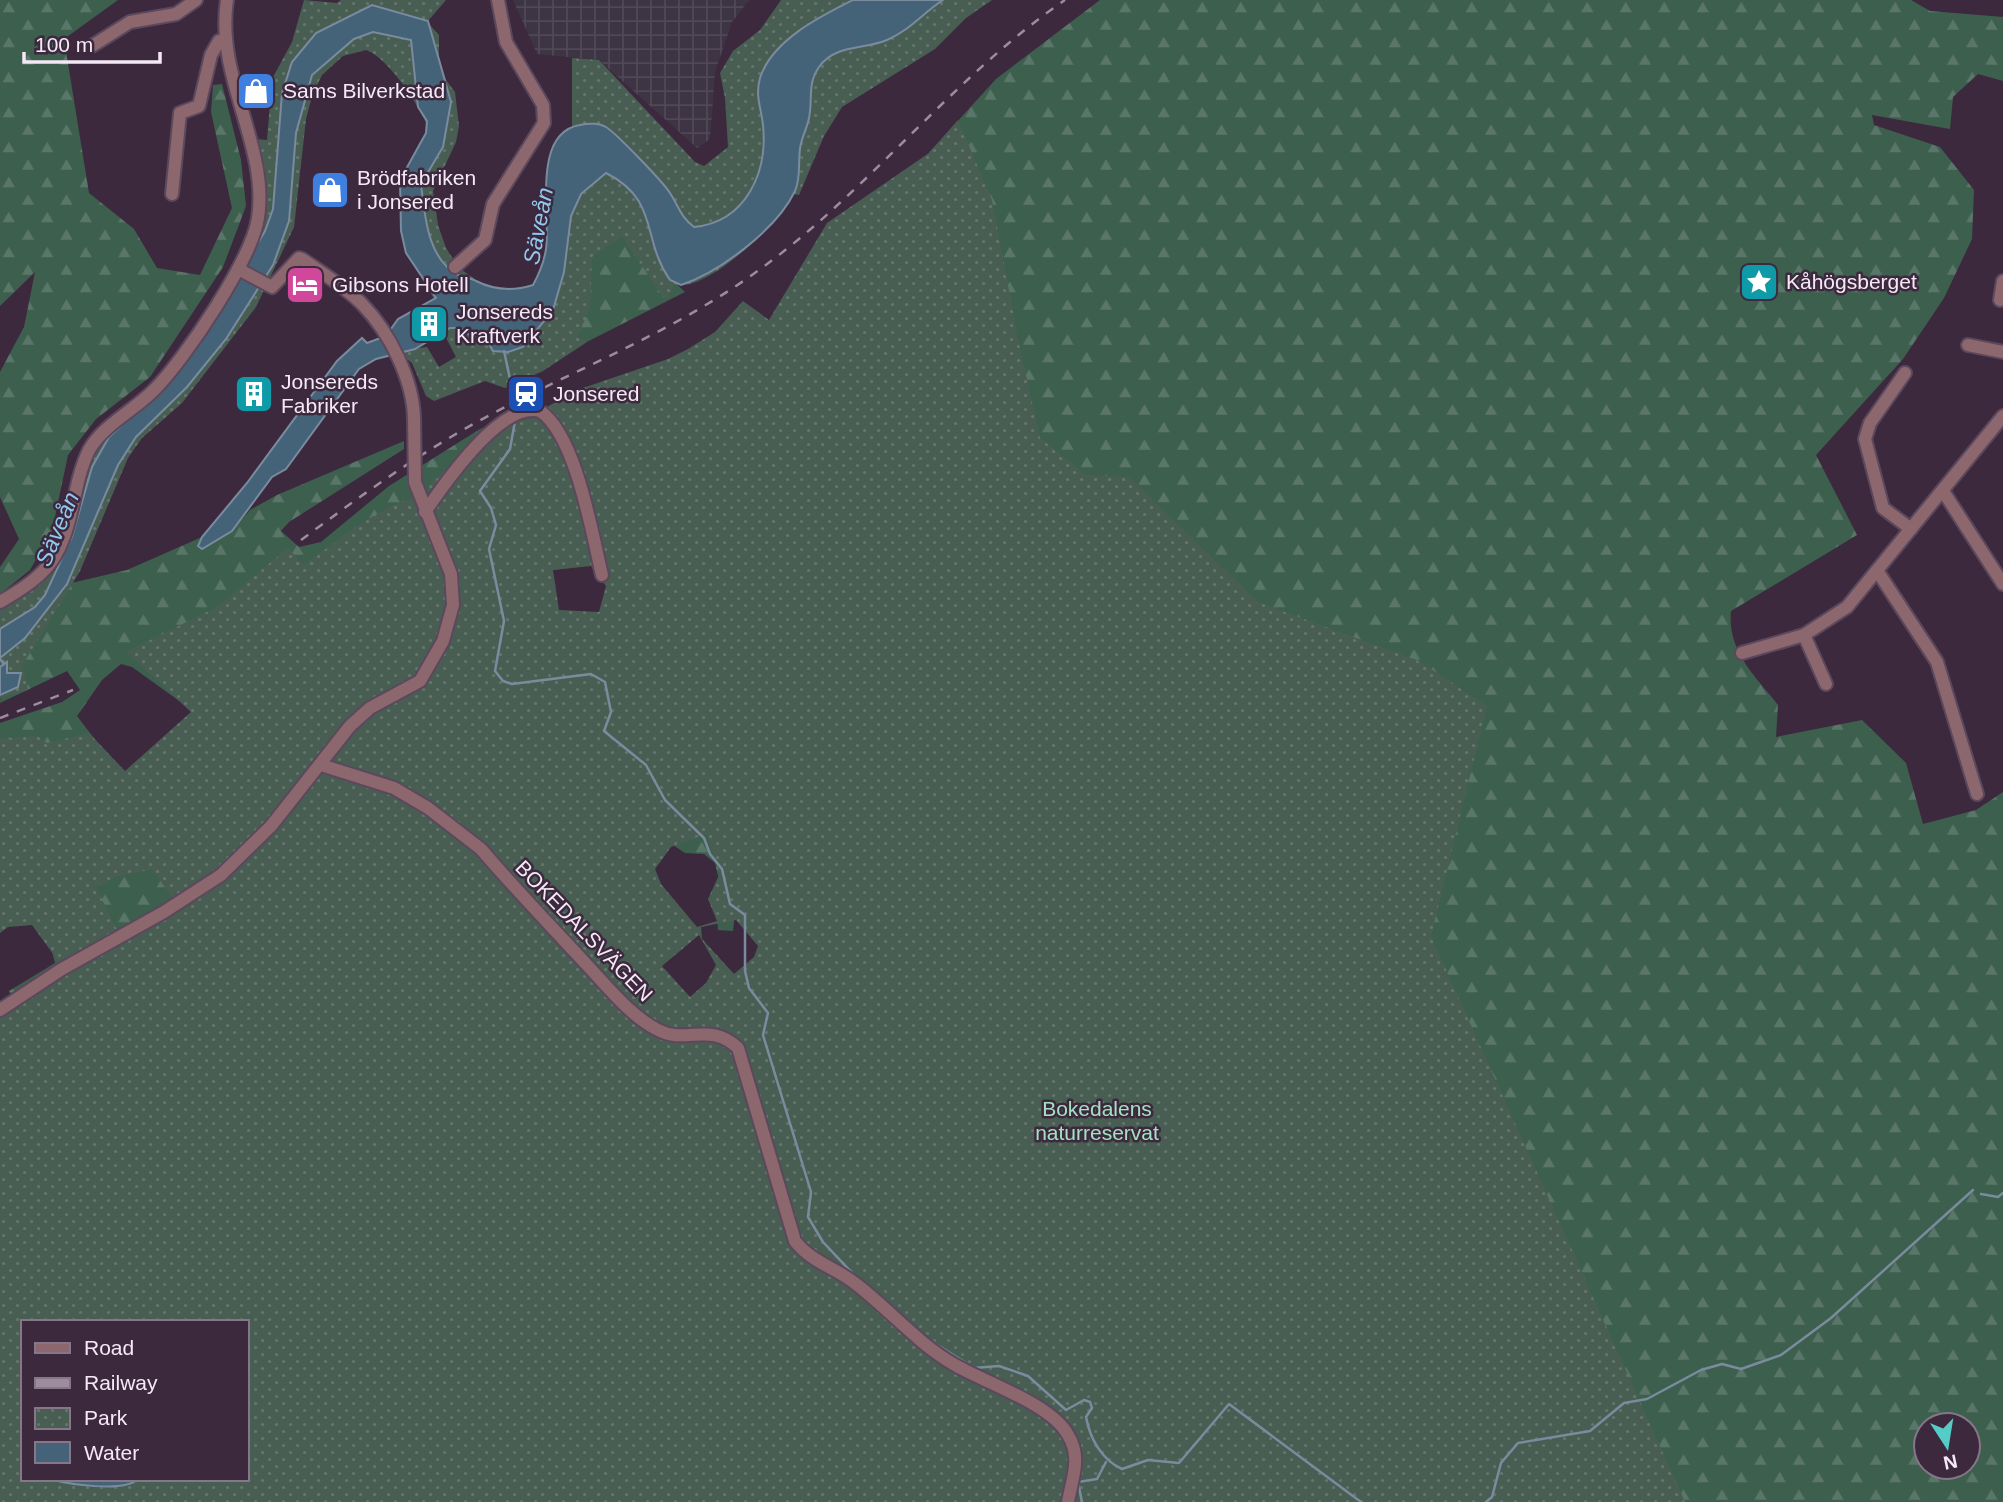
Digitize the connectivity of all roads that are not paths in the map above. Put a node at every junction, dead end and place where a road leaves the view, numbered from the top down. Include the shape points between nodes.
1 (196, 0) edge
2 (227, 0) edge
3 (498, 0) edge
4 (224, 41) junction
5 (92, 47) dead end
6 (172, 194) dead end
7 (455, 267) dead end
8 (239, 270) junction
9 (2003, 281) edge
10 (2000, 300) dead end
11 (1968, 345) dead end
12 (2003, 352) edge
13 (1905, 373) dead end
14 (2003, 416) edge
15 (1943, 491) junction
16 (425, 512) junction
17 (1911, 529) junction
18 (1878, 572) junction
19 (602, 575) dead end
20 (2003, 584) edge
21 (0, 602) edge
22 (1804, 635) junction
23 (1742, 653) dead end
24 (1826, 684) dead end
25 (321, 765) junction
26 (1977, 794) dead end
27 (0, 1010) edge
28 (1068, 1502) edge

1 - 5 street via 176,14 131,22
2 - 4 street
3 - 7 street via 506,42 545,116 538,135 493,204 485,240
4 - 6 street via 219,41 211,55 199,106 180,113
4 - 8 street via 259,195 258,220
8 - 16 street, bridge via 272,286 299,258 362,304 382,328 411,391 415,482
8 - 21 street via 155,390 104,431 89,450 68,530 53,561 37,579
9 - 10 street
11 - 12 street
13 - 17 street via 1870,423 1865,439 1883,508
14 - 15 street
15 - 17 street
15 - 20 street
16 - 19 street via 462,463 499,426 519,412 540,411 573,461
16 - 25 street via 451,574 453,605 443,641 420,681 370,708
17 - 18 street
18 - 22 street via 1847,607
18 - 26 street via 1937,662
22 - 23 street
22 - 24 street
25 - 27 street via 271,826 221,875
25 - 28 street, BOKEDALSVÄGEN via 394,788 481,849 601,980 647,1023 674,1034 715,1033 738,1048 795,1241 809,1257 855,1283 919,1341 1063,1427 1075,1455

